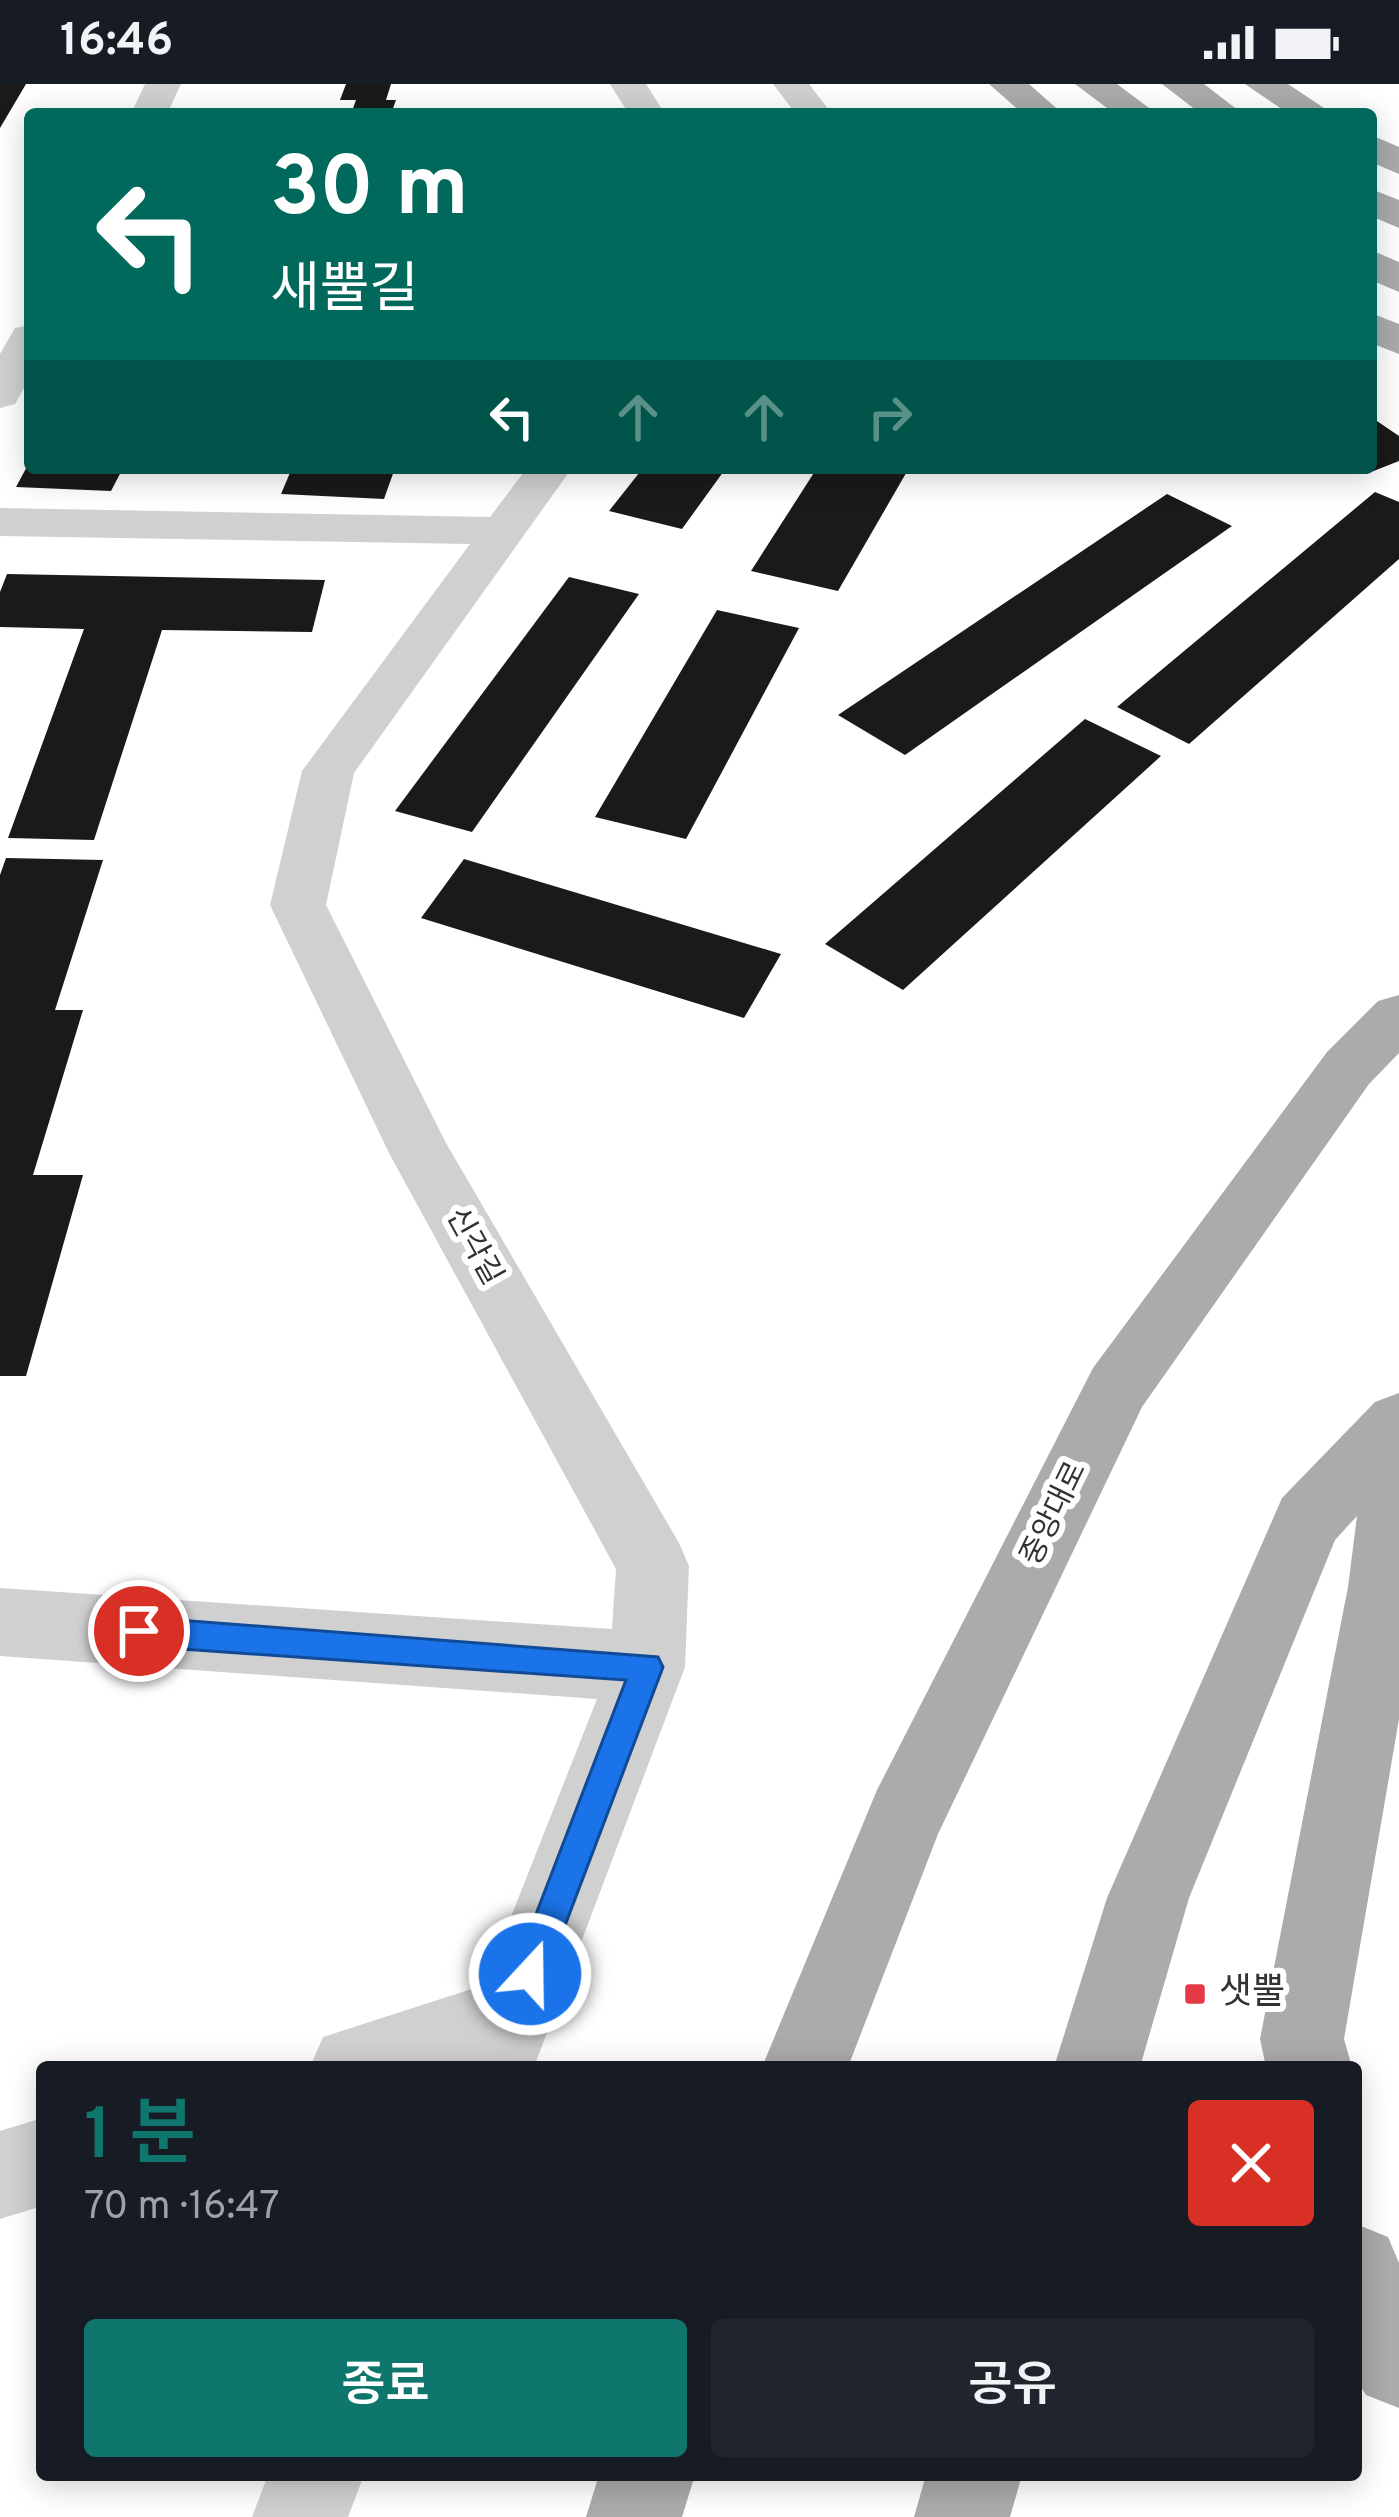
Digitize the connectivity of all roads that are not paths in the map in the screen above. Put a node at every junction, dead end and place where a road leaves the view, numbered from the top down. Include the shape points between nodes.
1 (791, 84) edge
2 (1007, 84) edge
3 (1094, 84) edge
4 (1180, 84) edge
5 (1263, 84) edge
6 (809, 108) edge
7 (1037, 108) edge
8 (1130, 108) edge
9 (1216, 108) edge
10 (1305, 108) edge
11 (24, 349) edge
12 (0, 395) edge
13 (546, 474) edge
14 (0, 522) edge
15 (503, 531) junction
16 (1399, 1016) edge
17 (1399, 1423) edge
18 (1399, 1459) edge
19 (0, 1622) edge
20 (647, 1667) junction
21 (501, 2042) edge
22 (389, 2061) edge
23 (807, 2061) edge
24 (1099, 2061) edge
25 (1308, 2061) edge
26 (36, 2164) edge
27 (0, 2175) edge
28 (1362, 2296) edge
29 (1399, 2362) edge
30 (314, 2481) edge
31 (645, 2481) edge
32 (972, 2481) edge
33 (300, 2517) edge
34 (634, 2517) edge
35 (962, 2517) edge

1 - 6 street
2 - 7 main road
3 - 8 main road
4 - 9 main road
5 - 10 main road
11 - 12 street
13 - 15 street, 신각길
14 - 15 street
15 - 20 street, 신각길 via 328,771 298,905 420,1153 653,1566
16 - 23 main road, 중앙대로 via 1348,1068 1118,1388 904,1817
17 - 24 main road via 1307,1520 1148,1898
18 - 25 main road via 1384,1587 1302,2038
19 - 20 street
20 - 21 street, 신각길
21 - 22 street
26 - 27 street
28 - 29 main road
30 - 33 street
31 - 34 main road
32 - 35 main road

